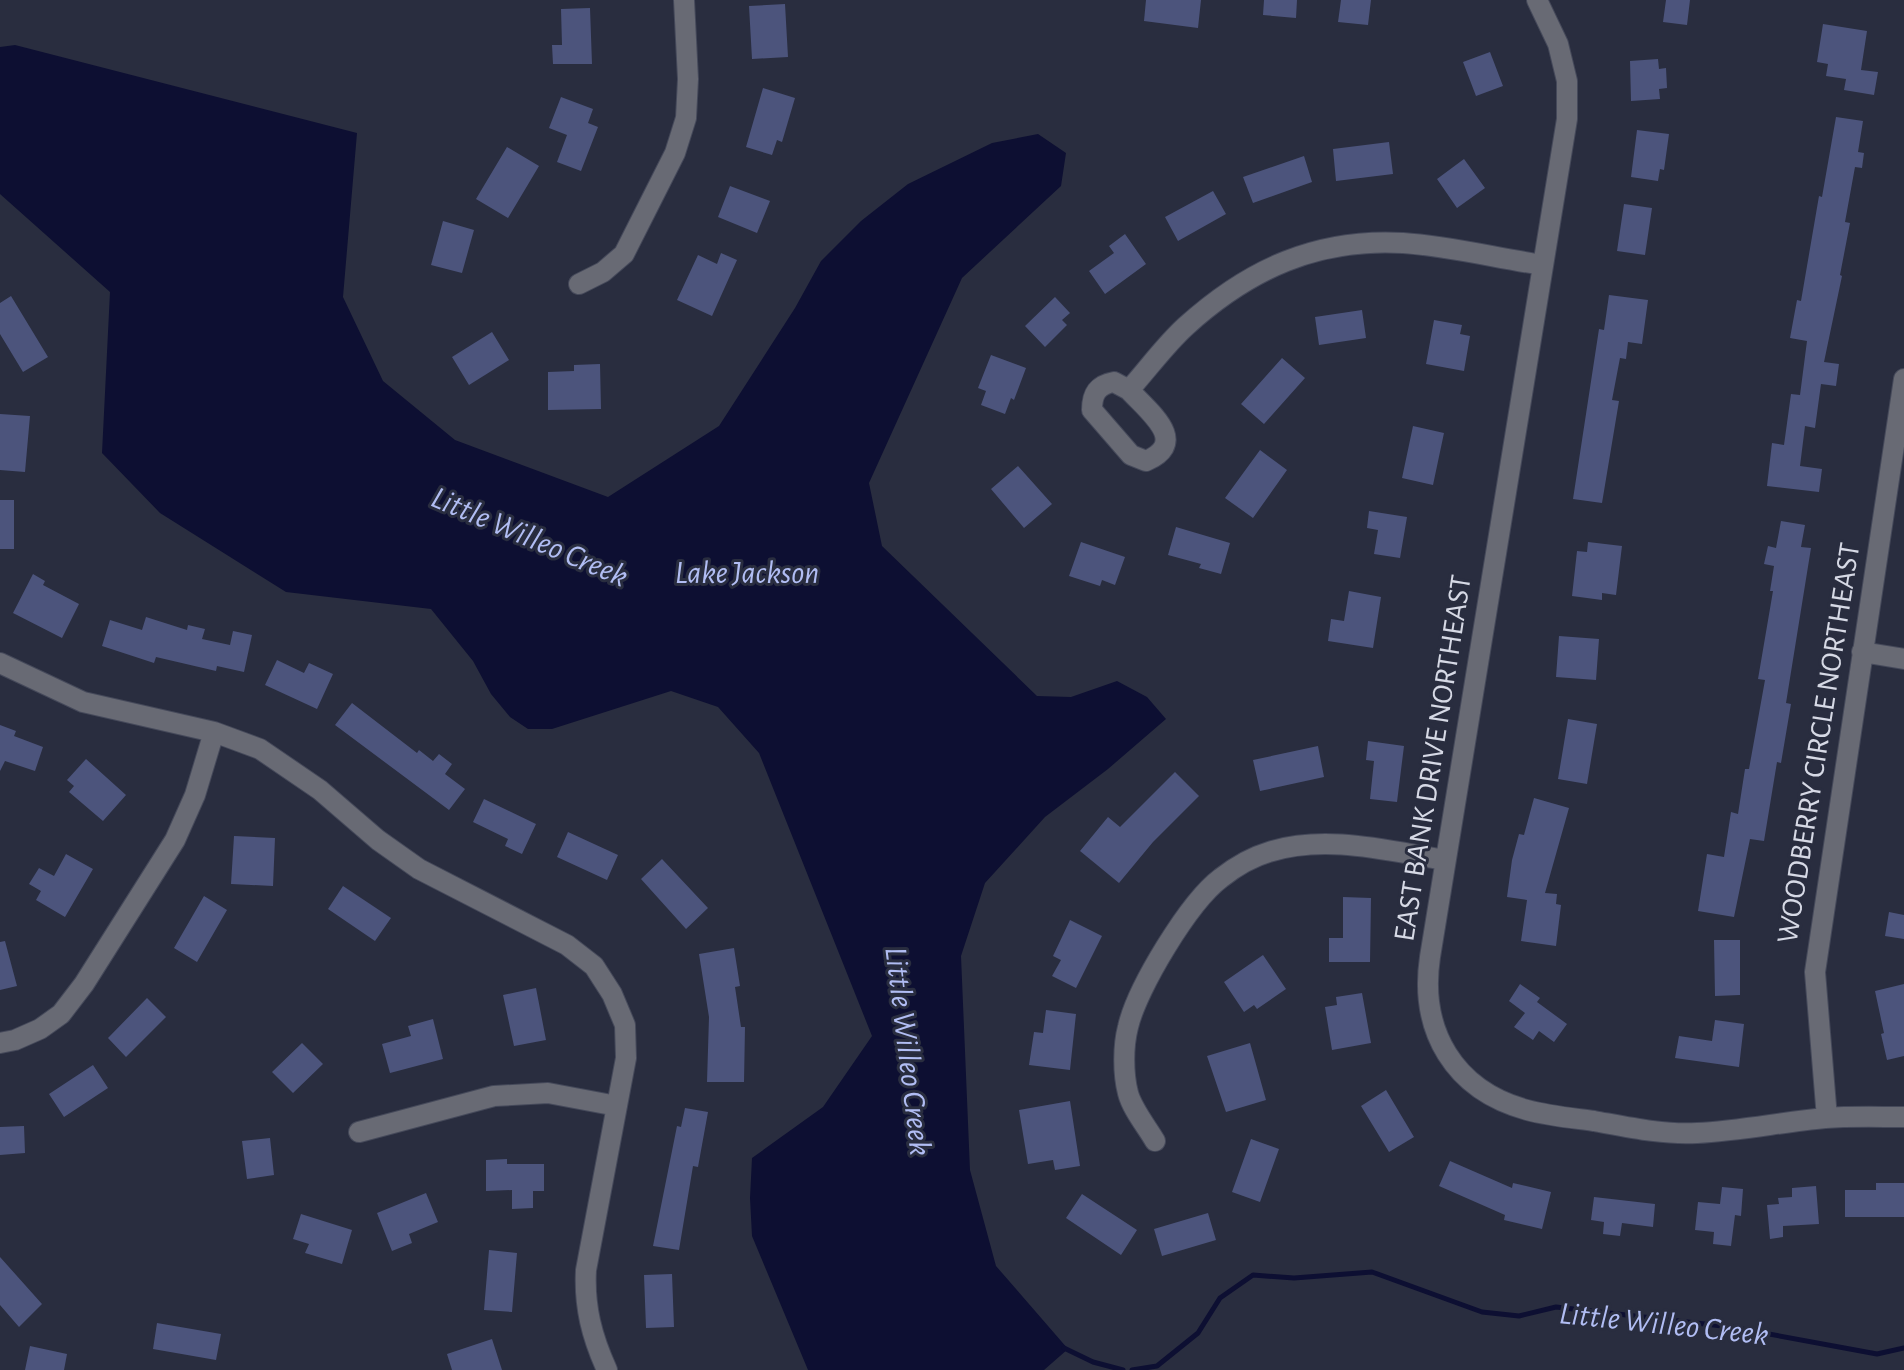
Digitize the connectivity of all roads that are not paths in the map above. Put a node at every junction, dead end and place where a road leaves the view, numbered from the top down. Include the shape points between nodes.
1 (684, 0) edge
2 (1537, 0) edge
3 (1543, 265) junction
4 (579, 284) dead end
5 (1904, 379) edge
6 (1129, 390) dead end
7 (1862, 652) junction
8 (1904, 659) edge
9 (0, 663) edge
10 (214, 732) junction
11 (1445, 860) junction
12 (0, 1043) edge
13 (617, 1106) junction
14 (1904, 1117) edge
15 (1827, 1118) junction
16 (359, 1132) dead end
17 (1155, 1141) dead end
18 (607, 1370) edge

1 - 4 street via 686,118 675,153 624,254
2 - 3 street, EAST BANK DRIVE NORTHEAST via 1558,44 1567,81 1567,119
3 - 6 street via 1405,243 1313,251 1285,260 1223,297 1185,327
3 - 11 street, EAST BANK DRIVE NORTHEAST
5 - 7 street, WOODBERRY CIRCLE NORTHEAST
7 - 8 street
7 - 15 street, WOODBERRY CIRCLE NORTHEAST via 1815,972
9 - 10 street via 83,702
10 - 12 street via 175,840 84,984 61,1014 28,1035
10 - 13 street via 260,749 419,869 567,945 594,966 625,1025 626,1058
11 - 15 street, EAST BANK DRIVE NORTHEAST via 1426,982 1430,1019 1443,1051 1487,1094 1527,1110 1695,1133
11 - 17 street via 1314,844 1269,852 1220,879 1175,935 1135,1004 1127,1029 1128,1095
13 - 16 street via 548,1093 494,1096
13 - 18 street via 586,1270 590,1325
14 - 15 street, EAST BANK DRIVE NORTHEAST

